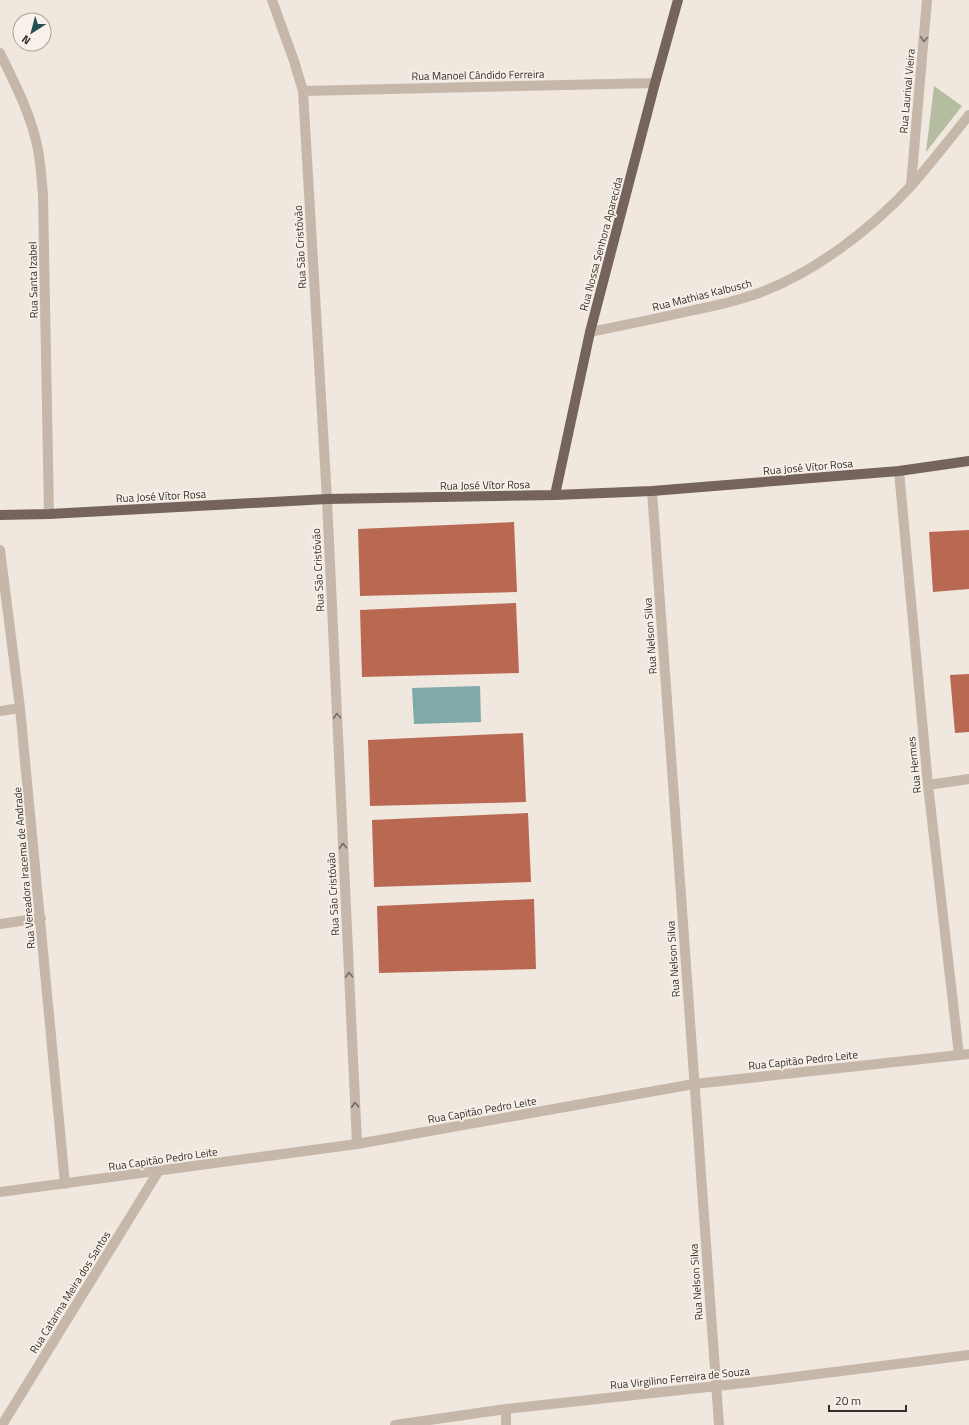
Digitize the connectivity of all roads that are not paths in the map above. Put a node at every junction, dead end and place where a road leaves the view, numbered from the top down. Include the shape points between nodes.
1 (272, 0) edge
2 (678, 0) edge
3 (928, 0) edge
4 (0, 53) edge
5 (655, 84) junction
6 (303, 91) junction
7 (969, 115) edge
8 (911, 185) junction
9 (590, 332) junction
10 (969, 461) edge
11 (899, 471) junction
12 (652, 491) junction
13 (555, 495) junction
14 (327, 499) junction
15 (49, 514) junction
16 (0, 515) edge
17 (0, 550) edge
18 (20, 708) junction
19 (0, 711) edge
20 (969, 779) edge
21 (928, 784) junction
22 (41, 918) junction
23 (0, 924) edge
24 (964, 1055) edge
25 (694, 1084) junction
26 (357, 1144) junction
27 (158, 1172) junction
28 (65, 1184) junction
29 (0, 1192) edge
30 (969, 1355) edge
31 (716, 1386) junction
32 (506, 1409) junction
33 (2, 1425) edge
34 (395, 1425) edge
35 (506, 1425) edge
36 (719, 1425) edge

1 - 6 street, Rua São Cristóvão
2 - 5 main road, Rua Nossa Senhora Aparecida
3 -> 8 street, Rua Laurival Vieira
4 - 15 street, Rua Santa Izabel via 19,91 33,128 41,172
5 - 6 street, Rua Manoel Cândido Ferreira
5 - 9 main road, Rua Nossa Senhora Aparecida
6 - 14 street, Rua São Cristóvão
7 - 8 street, Rua Mathias Kalbusch
8 - 9 street, Rua Mathias Kalbusch via 871,224 844,245 822,261 779,285 726,303
9 - 13 main road, Rua Nossa Senhora Aparecida
10 - 11 main road, Rua José Vítor Rosa
11 - 12 main road, Rua José Vítor Rosa
11 - 21 street, Rua Hermes
12 - 13 main road, Rua José Vítor Rosa
12 - 25 street, Rua Nelson Silva
13 - 14 main road, Rua José Vítor Rosa
14 - 15 main road, Rua José Vítor Rosa
26 -> 14 street, Rua São Cristóvão
15 - 16 main road, Rua José Vítor Rosa
17 - 18 street, Rua Vereadora Iracema de Andrade
18 - 19 street
18 - 22 street, Rua Vereadora Iracema de Andrade
20 - 21 street
21 - 24 street, Rua Hermes
22 - 23 street
22 - 28 street, Rua Vereadora Iracema de Andrade
24 - 25 street, Rua Capitão Pedro Leite
25 - 26 street, Rua Capitão Pedro Leite
25 - 31 street, Rua Nelson Silva
26 - 27 street, Rua Capitão Pedro Leite
27 - 28 street, Rua Capitão Pedro Leite
27 - 33 street, Rua Catarina Meira dos Santos
28 - 29 street, Rua Capitão Pedro Leite
30 - 31 street, Rua Virgilino Ferreira de Souza
31 - 32 street, Rua Virgilino Ferreira de Souza
31 - 36 street, Rua Nelson Silva
32 - 34 street, Rua Virgilino Ferreira de Souza
32 - 35 street

